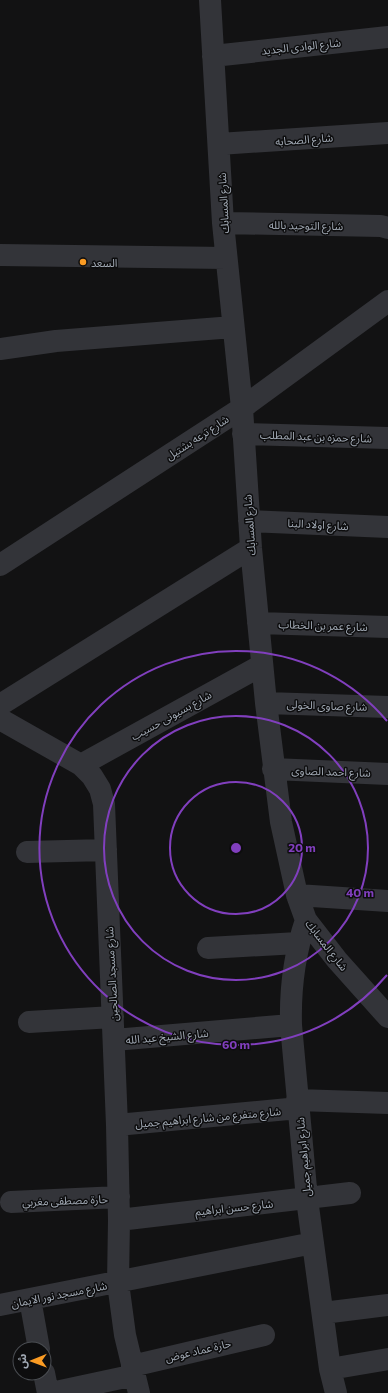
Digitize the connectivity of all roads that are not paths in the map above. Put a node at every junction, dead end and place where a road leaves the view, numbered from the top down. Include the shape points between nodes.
1 (210, 0) edge
2 (388, 37) edge
3 (213, 56) junction
4 (388, 133) edge
5 (219, 144) junction
6 (223, 223) junction
7 (388, 228) edge
8 (0, 255) edge
9 (226, 258) junction
10 (388, 301) edge
11 (234, 327) junction
12 (0, 349) edge
13 (242, 408) junction
14 (243, 434) junction
15 (388, 438) edge
16 (248, 521) junction
17 (388, 527) edge
18 (251, 548) junction
19 (0, 565) edge
20 (258, 623) junction
21 (388, 627) edge
22 (262, 665) junction
23 (266, 703) junction
24 (0, 705) edge
25 (388, 707) edge
26 (0, 719) edge
27 (81, 765) junction
28 (273, 769) junction
29 (388, 774) edge
30 (106, 850) junction
31 (27, 852) dead end
32 (297, 895) junction
33 (388, 901) edge
34 (306, 920) junction
35 (298, 943) junction
36 (208, 948) dead end
37 (113, 1017) junction
38 (388, 1017) edge
39 (28, 1022) dead end
40 (291, 1025) junction
41 (114, 1040) junction
42 (388, 1103) edge
43 (298, 1104) junction
44 (117, 1125) junction
45 (350, 1193) dead end
46 (119, 1197) junction
47 (307, 1199) junction
48 (10, 1202) dead end
49 (119, 1220) junction
50 (313, 1243) junction
51 (118, 1283) junction
52 (30, 1299) junction
53 (0, 1305) edge
54 (388, 1305) edge
55 (323, 1313) junction
56 (264, 1334) dead end
57 (38, 1341) edge
58 (388, 1359) edge
59 (330, 1369) junction
60 (135, 1378) edge
61 (46, 1381) edge
62 (48, 1393) edge
63 (52, 1393) edge
64 (336, 1393) edge

1 - 3 street, شارع المسابك
2 - 3 street, شارع الوادى الجديد
3 - 5 street, شارع المسابك
4 - 5 street, شارع الصحابه
5 - 6 street, شارع المسابك
6 - 7 street, شارع التوحيد بالله
6 - 9 street, شارع المسابك
8 - 9 street
9 - 11 street, شارع المسابك
10 - 13 street, شارع ترعه بشتيل
11 - 12 street via 56,341
11 - 13 street, شارع المسابك
13 - 14 street, شارع المسابك
13 - 19 street, شارع ترعه بشتيل
14 - 15 street, شارع حمزه بن عبد المطلب
14 - 16 street, شارع المسابك
16 - 17 street, شارع اولاد البنا
16 - 18 street, شارع المسابك
18 - 20 street, شارع المسابك
18 - 24 street
20 - 21 street, شارع عمر بن الخطاب
20 - 22 street, شارع المسابك
22 - 23 street, شارع المسابك
22 - 27 street, شارع بسيونى حسيب
23 - 25 street, شارع صاوى الخولى
23 - 28 street, شارع المسابك
26 - 27 street, شارع مسجد الصالحين
27 - 30 street, شارع مسجد الصالحين via 100,789 104,804
28 - 29 street, شارع احمد الصاوى
28 - 32 street, شارع المسابك via 281,822
30 - 31 street
30 - 37 street, شارع مسجد الصالحين
32 - 33 street
32 - 34 street, شارع المسابك
34 - 35 street, شارع ابراهيم جميل
34 - 38 street, شارع المسابك via 337,960
35 - 36 street
35 - 40 street, شارع ابراهيم جميل via 292,970
37 - 39 street
37 - 41 street, شارع مسجد الصالحين
40 - 41 street, شارع الشيخ عبد الله
40 - 43 street, شارع ابراهيم جميل
41 - 44 street, شارع مسجد الصالحين
42 - 43 street, شارع متفرع من شارع ابراهيم جميل
43 - 44 street, شارع متفرع من شارع ابراهيم جميل
43 - 47 street, شارع ابراهيم جميل
44 - 46 street, شارع مسجد الصالحين
45 - 47 street, شارع حسن ابراهيم
46 - 48 street, حارة مصطفى مغربي
46 - 49 street, شارع مسجد الصالحين
47 - 49 street, شارع حسن ابراهيم
47 - 50 street, شارع ابراهيم جميل
49 - 51 street, شارع مسجد الصالحين
50 - 51 street
50 - 55 street, شارع ابراهيم جميل
51 - 52 street, شارع مسجد نور الايمان
51 - 60 street, شارع مسجد الصالحين via 125,1335
52 - 53 street, شارع مسجد نور الايمان
52 - 57 street
54 - 55 street
55 - 59 street, شارع ابراهيم جميل
56 - 60 street, حارة عماد عوض
58 - 59 street
59 - 64 street, شارع ابراهيم جميل
60 - 63 street, حارة عماد عوض
61 - 62 street

